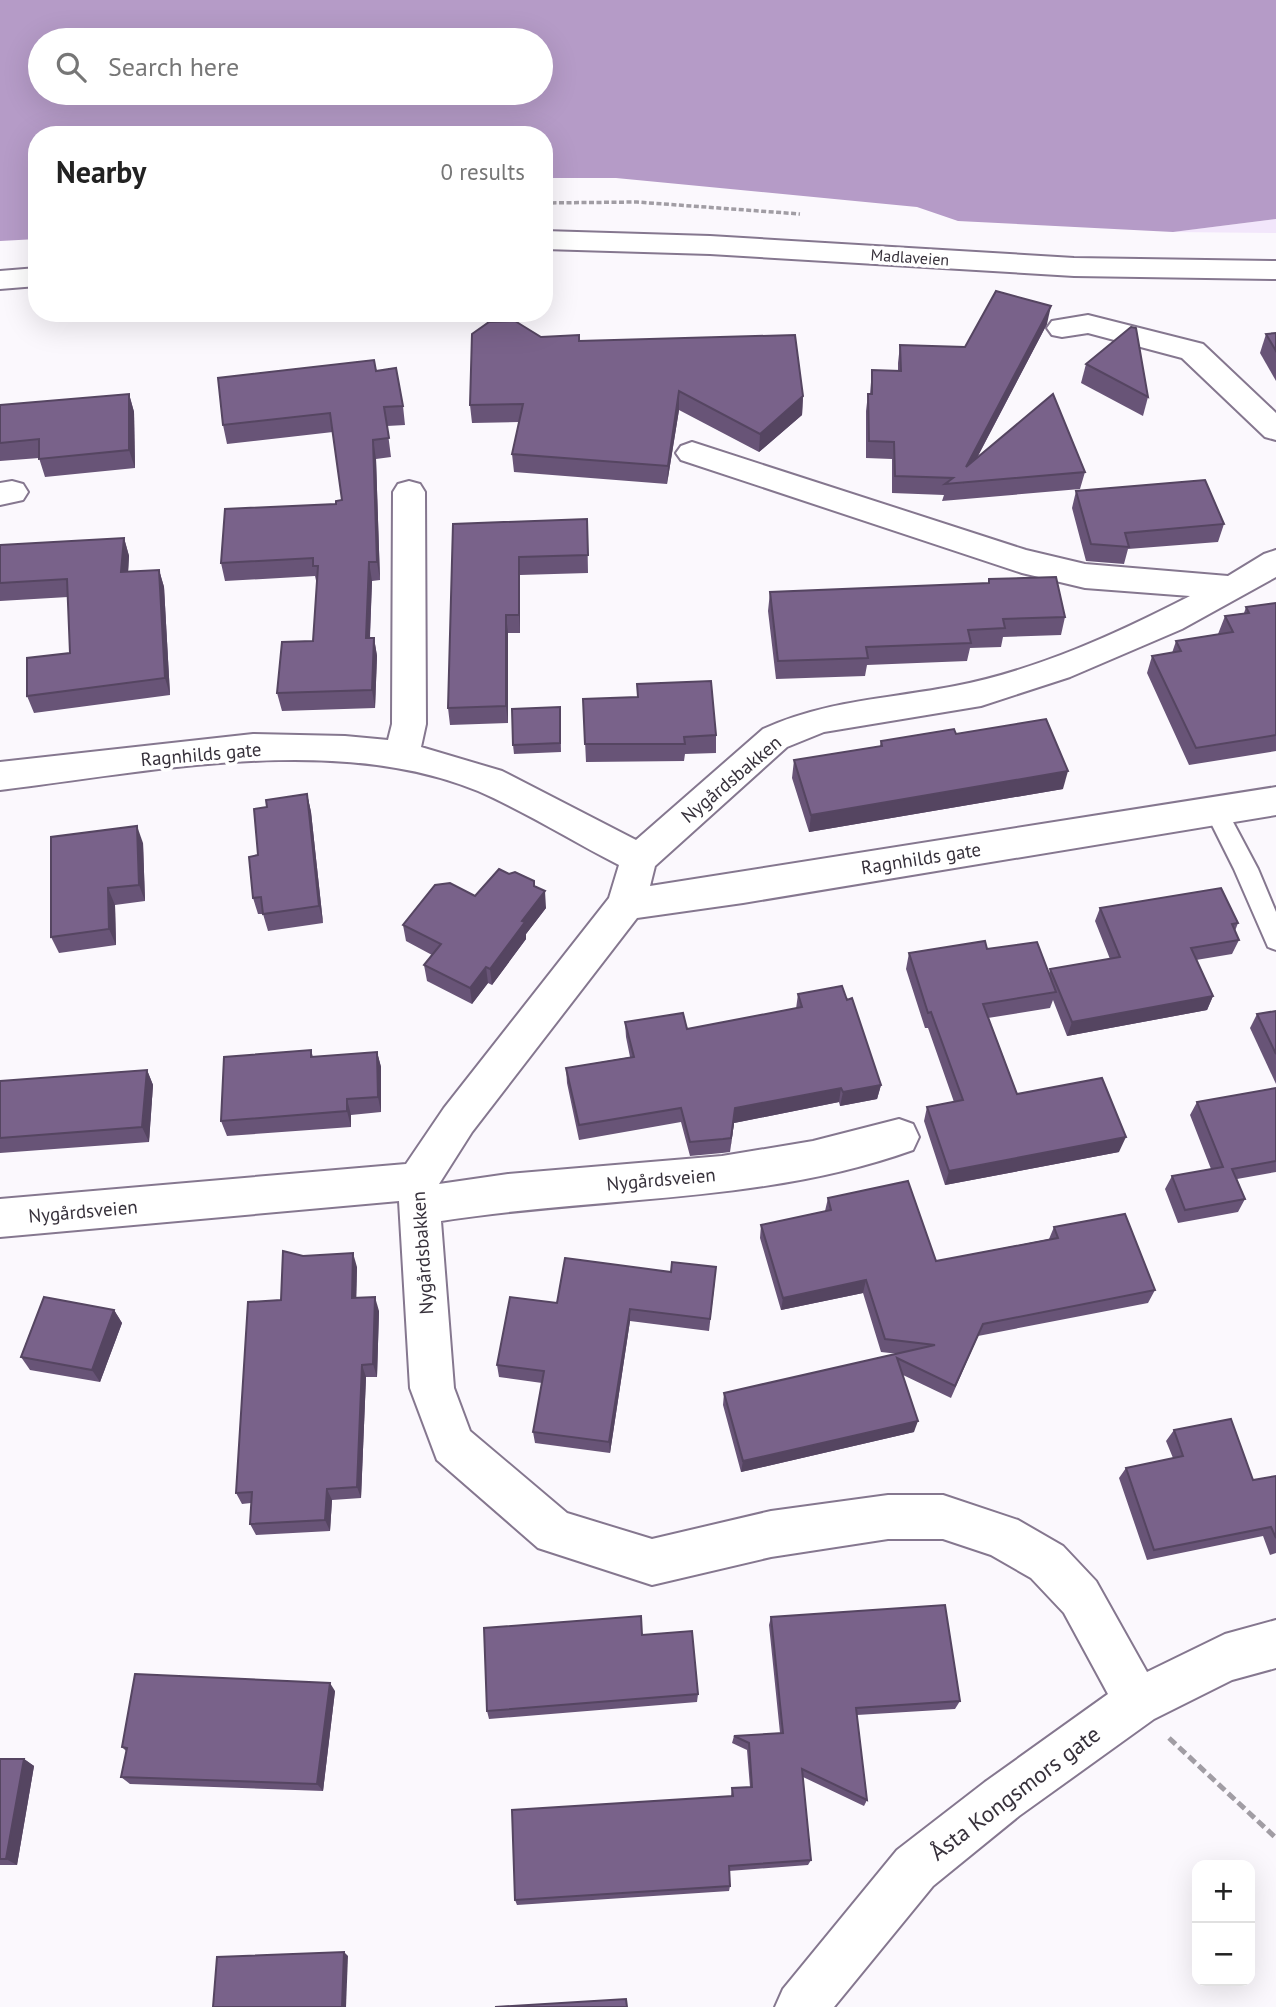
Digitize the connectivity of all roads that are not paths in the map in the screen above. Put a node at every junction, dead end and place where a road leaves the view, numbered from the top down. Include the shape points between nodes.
1 (553, 240) edge
2 (1276, 270) edge
3 (28, 278) edge
4 (0, 280) edge
5 (1062, 328) dead end
6 (1276, 430) edge
7 (692, 453) dead end
8 (409, 492) dead end
9 (1276, 562) edge
10 (1235, 588) junction
11 (402, 755) junction
12 (0, 776) edge
13 (1276, 801) edge
14 (1216, 811) junction
15 (639, 859) junction
16 (626, 904) junction
17 (1276, 940) edge
18 (899, 1137) dead end
19 (419, 1193) junction
20 (0, 1218) edge
21 (1276, 1644) edge
22 (1137, 1702) junction
23 (801, 2007) edge

1 - 2 street, Madlaveien via 1074,267
3 - 4 street
5 - 6 street via 1088,324 1192,351
7 - 10 street via 1022,561 1085,576
8 - 11 street via 408,724
9 - 10 street, Nygårdsbakken
10 - 15 street, Nygårdsbakken via 1156,629 979,694 799,726 775,738
11 - 12 street, Ragnhilds gate via 253,747
11 - 15 street, Ragnhilds gate via 489,781
13 - 14 street, Ragnhilds gate
14 - 16 street, Ragnhilds gate
14 - 17 lane
15 - 16 street, Nygårdsbakken
16 - 19 street, Nygårdsbakken via 458,1120 428,1162
18 - 19 street, Nygårdsveien via 813,1159 722,1174 508,1192
19 - 20 street, Nygårdsveien
19 - 22 street, Nygårdsbakken via 432,1388 453,1445 554,1532 652,1562 771,1534 888,1517 943,1517 1002,1536 1047,1562 1080,1597
21 - 22 street, Åsta Kongsmors gate via 1225,1658
22 - 23 street, Åsta Kongsmors gate via 915,1868

